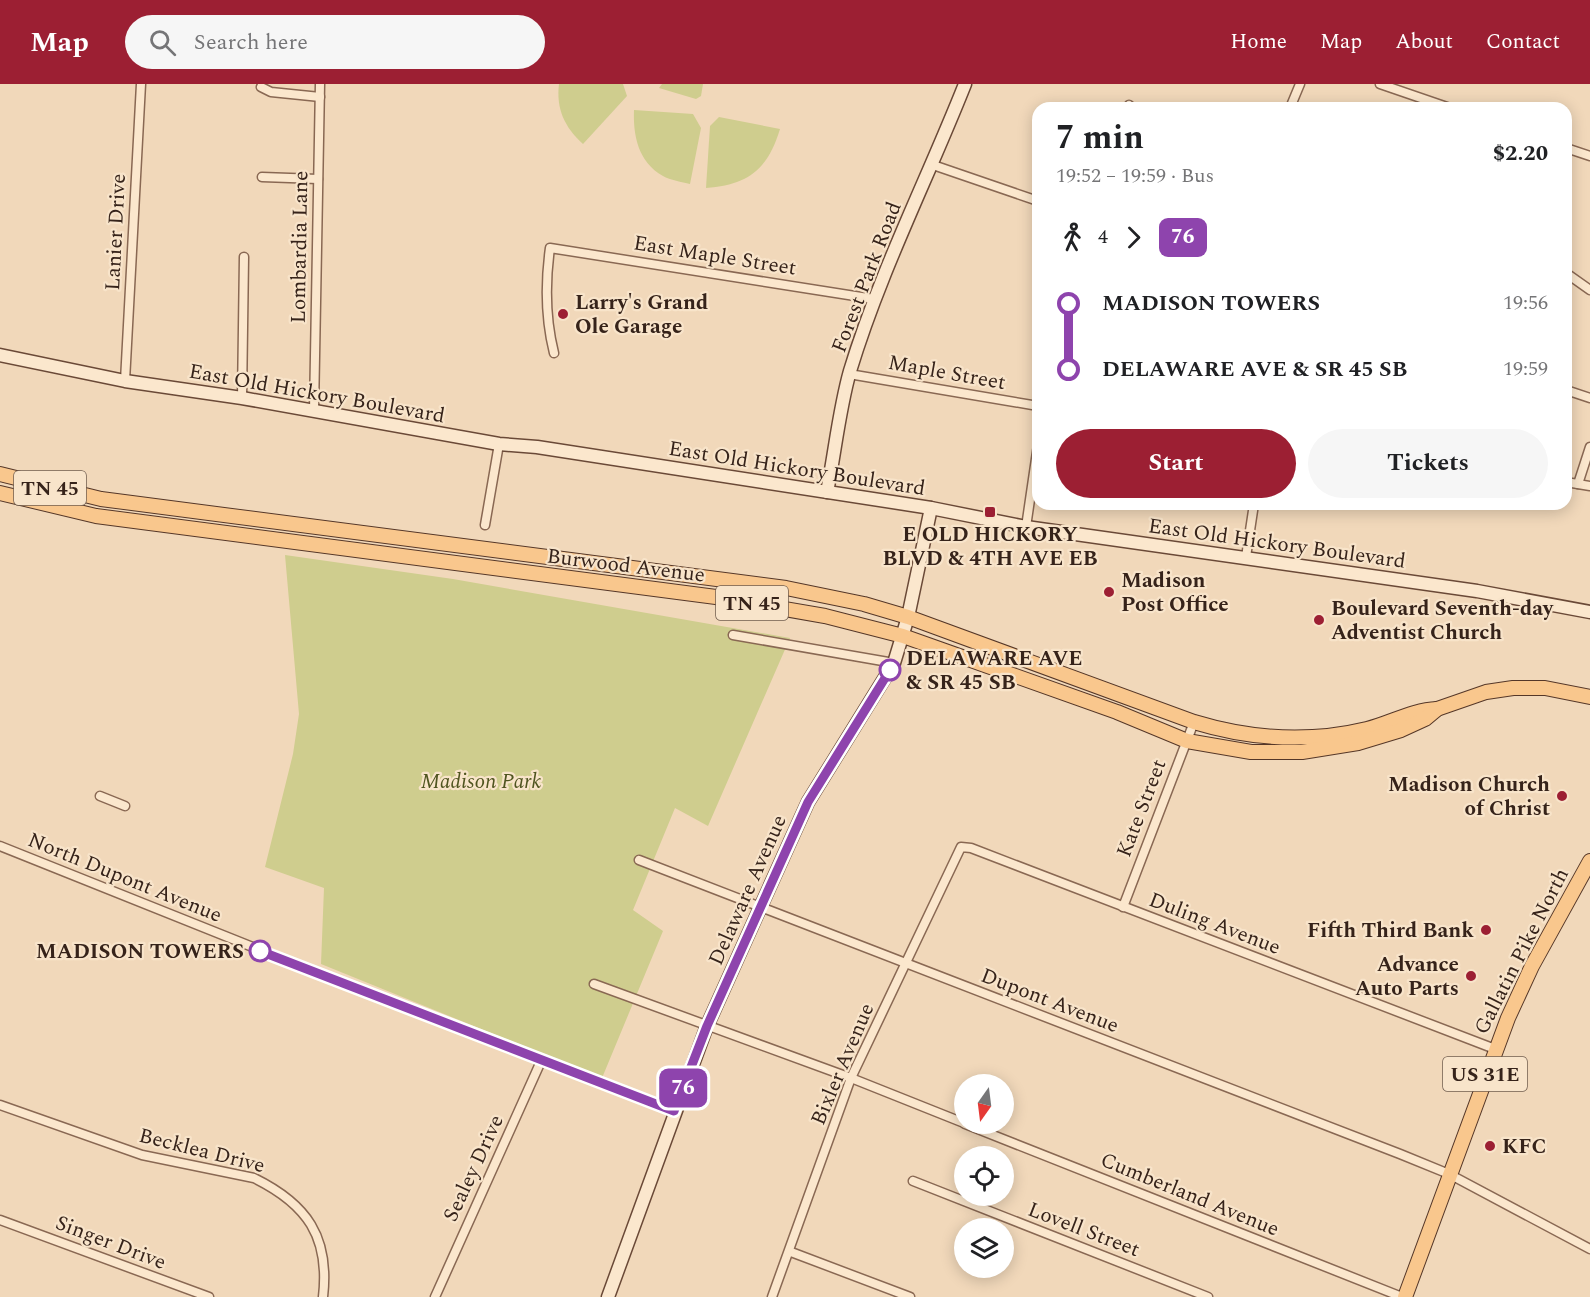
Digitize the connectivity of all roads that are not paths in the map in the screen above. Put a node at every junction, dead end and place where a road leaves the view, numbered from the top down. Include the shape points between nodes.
1 (141, 84) edge
2 (320, 84) edge
3 (965, 84) edge
4 (1300, 84) edge
5 (1380, 84) edge
6 (261, 87) dead end
7 (320, 97) junction
8 (1292, 102) edge
9 (1432, 102) edge
10 (1572, 150) edge
11 (1590, 156) edge
12 (933, 165) junction
13 (262, 177) dead end
14 (318, 179) junction
15 (1032, 199) edge
16 (244, 257) dead end
17 (1572, 277) edge
18 (1590, 290) edge
19 (874, 299) junction
20 (555, 352) dead end
21 (0, 355) edge
22 (849, 374) junction
23 (125, 381) junction
24 (1572, 392) edge
25 (242, 398) junction
26 (1590, 398) edge
27 (1032, 405) edge
28 (314, 411) junction
29 (499, 444) junction
30 (1590, 447) edge
31 (0, 474) edge
32 (1572, 483) edge
33 (1578, 484) junction
34 (1032, 486) edge
35 (1590, 486) edge
36 (827, 492) junction
37 (0, 493) edge
38 (931, 508) junction
39 (1253, 510) edge
40 (485, 525) dead end
41 (1026, 527) junction
42 (1246, 558) junction
43 (1590, 612) edge
44 (908, 617) junction
45 (733, 635) dead end
46 (903, 636) junction
47 (894, 663) junction
48 (1590, 697) edge
49 (1437, 709) junction
50 (1194, 722) junction
51 (1187, 741) junction
52 (100, 796) dead end
53 (125, 806) dead end
54 (0, 846) edge
55 (957, 850) joint
56 (639, 860) dead end
57 (1590, 861) edge
58 (761, 906) junction
59 (1123, 907) junction
60 (906, 964) junction
61 (594, 984) dead end
62 (707, 1026) junction
63 (1495, 1049) junction
64 (542, 1059) junction
65 (851, 1078) junction
66 (0, 1105) edge
67 (674, 1111) junction
68 (954, 1119) edge
69 (993, 1134) edge
70 (1449, 1174) junction
71 (913, 1181) dead end
72 (0, 1220) edge
73 (1590, 1249) edge
74 (791, 1252) junction
75 (435, 1295) edge
76 (209, 1297) edge
77 (323, 1297) edge
78 (608, 1297) edge
79 (772, 1297) edge
80 (910, 1297) edge
81 (1208, 1297) edge
82 (1403, 1297) edge

1 - 23 street, Lanier Drive
2 - 7 street, Lombardia Lane
3 - 12 street, Forest Park Road
4 - 8 street
5 - 9 street
6 - 7 street via 271,92
7 - 14 street, Lombardia Lane
10 - 11 street
12 - 15 street
12 - 19 street, Forest Park Road
13 - 14 street
14 - 28 street, Lombardia Lane
16 - 25 street
17 - 18 street
19 - 20 street, East Maple Street via 550,248 545,283
19 - 22 street, Forest Park Road
21 - 23 street, East Old Hickory Boulevard
22 - 27 street, Maple Street
22 - 36 street, Forest Park Road
23 - 25 street, East Old Hickory Boulevard
24 - 26 street
25 - 28 street, East Old Hickory Boulevard
28 - 29 street, East Old Hickory Boulevard
29 - 36 street, East Old Hickory Boulevard
29 - 40 street
30 - 33 street
31 - 44 main road, Burwood Avenue / TN 45 via 101,499 786,588
32 - 33 street
33 - 35 street
34 - 41 street
36 - 38 street, East Old Hickory Boulevard
37 - 46 main road, Burwood Avenue / TN 45 via 96,516 716,597 825,616
38 - 41 street, East Old Hickory Boulevard
38 - 44 street, Delaware Avenue
39 - 42 street
41 - 42 street, East Old Hickory Boulevard
42 - 43 street, East Old Hickory Boulevard via 1477,591
44 - 46 street, Delaware Avenue
44 - 50 main road, Burwood Avenue / TN 45
45 - 47 street
46 - 47 street, Delaware Avenue
46 - 51 main road, Burwood Avenue / TN 45
47 - 58 street, Delaware Avenue via 808,802
48 - 49 main road, Burwood Avenue / TN 45 via 1545,688 1513,688 1486,692
49 - 50 main road, Burwood Avenue / TN 45 via 1421,710 1366,729 1294,738 1242,734
49 - 51 main road, Burwood Avenue / TN 45 via 1401,730 1328,749 1251,752
50 - 51 street, Kate Street
51 - 59 street, Kate Street
52 - 53 street
54 - 64 street, North Dupont Avenue via 87,876 322,975
55 - 59 street, Duling Avenue via 971,848
55 - 60 street, Bixler Avenue
56 - 58 street, Dupont Avenue
57 - 63 main road, Gallatin Pike North / US 31E via 1532,966
58 - 60 street, Dupont Avenue
58 - 62 street, Delaware Avenue
59 - 63 street, Duling Avenue
60 - 65 street, Bixler Avenue
60 - 70 street, Dupont Avenue
61 - 62 street, Cumberland Avenue
62 - 65 street, Cumberland Avenue
62 - 67 street, Delaware Avenue
63 - 70 main road, Gallatin Pike North / US 31E
64 - 67 street, North Dupont Avenue
64 - 75 street, Sealey Drive
65 - 68 street, Cumberland Avenue
65 - 74 street, Bixler Avenue
66 - 77 street, Becklea Drive via 142,1155 254,1178 271,1186 309,1220 321,1243 326,1272
67 - 78 street, Delaware Avenue
69 - 82 street, Cumberland Avenue
70 - 73 street, Dupont Avenue
70 - 82 main road, Gallatin Pike North / US 31E
71 - 81 street, Lovell Street
72 - 76 street, Singer Drive
74 - 79 street, Bixler Avenue
74 - 80 street

